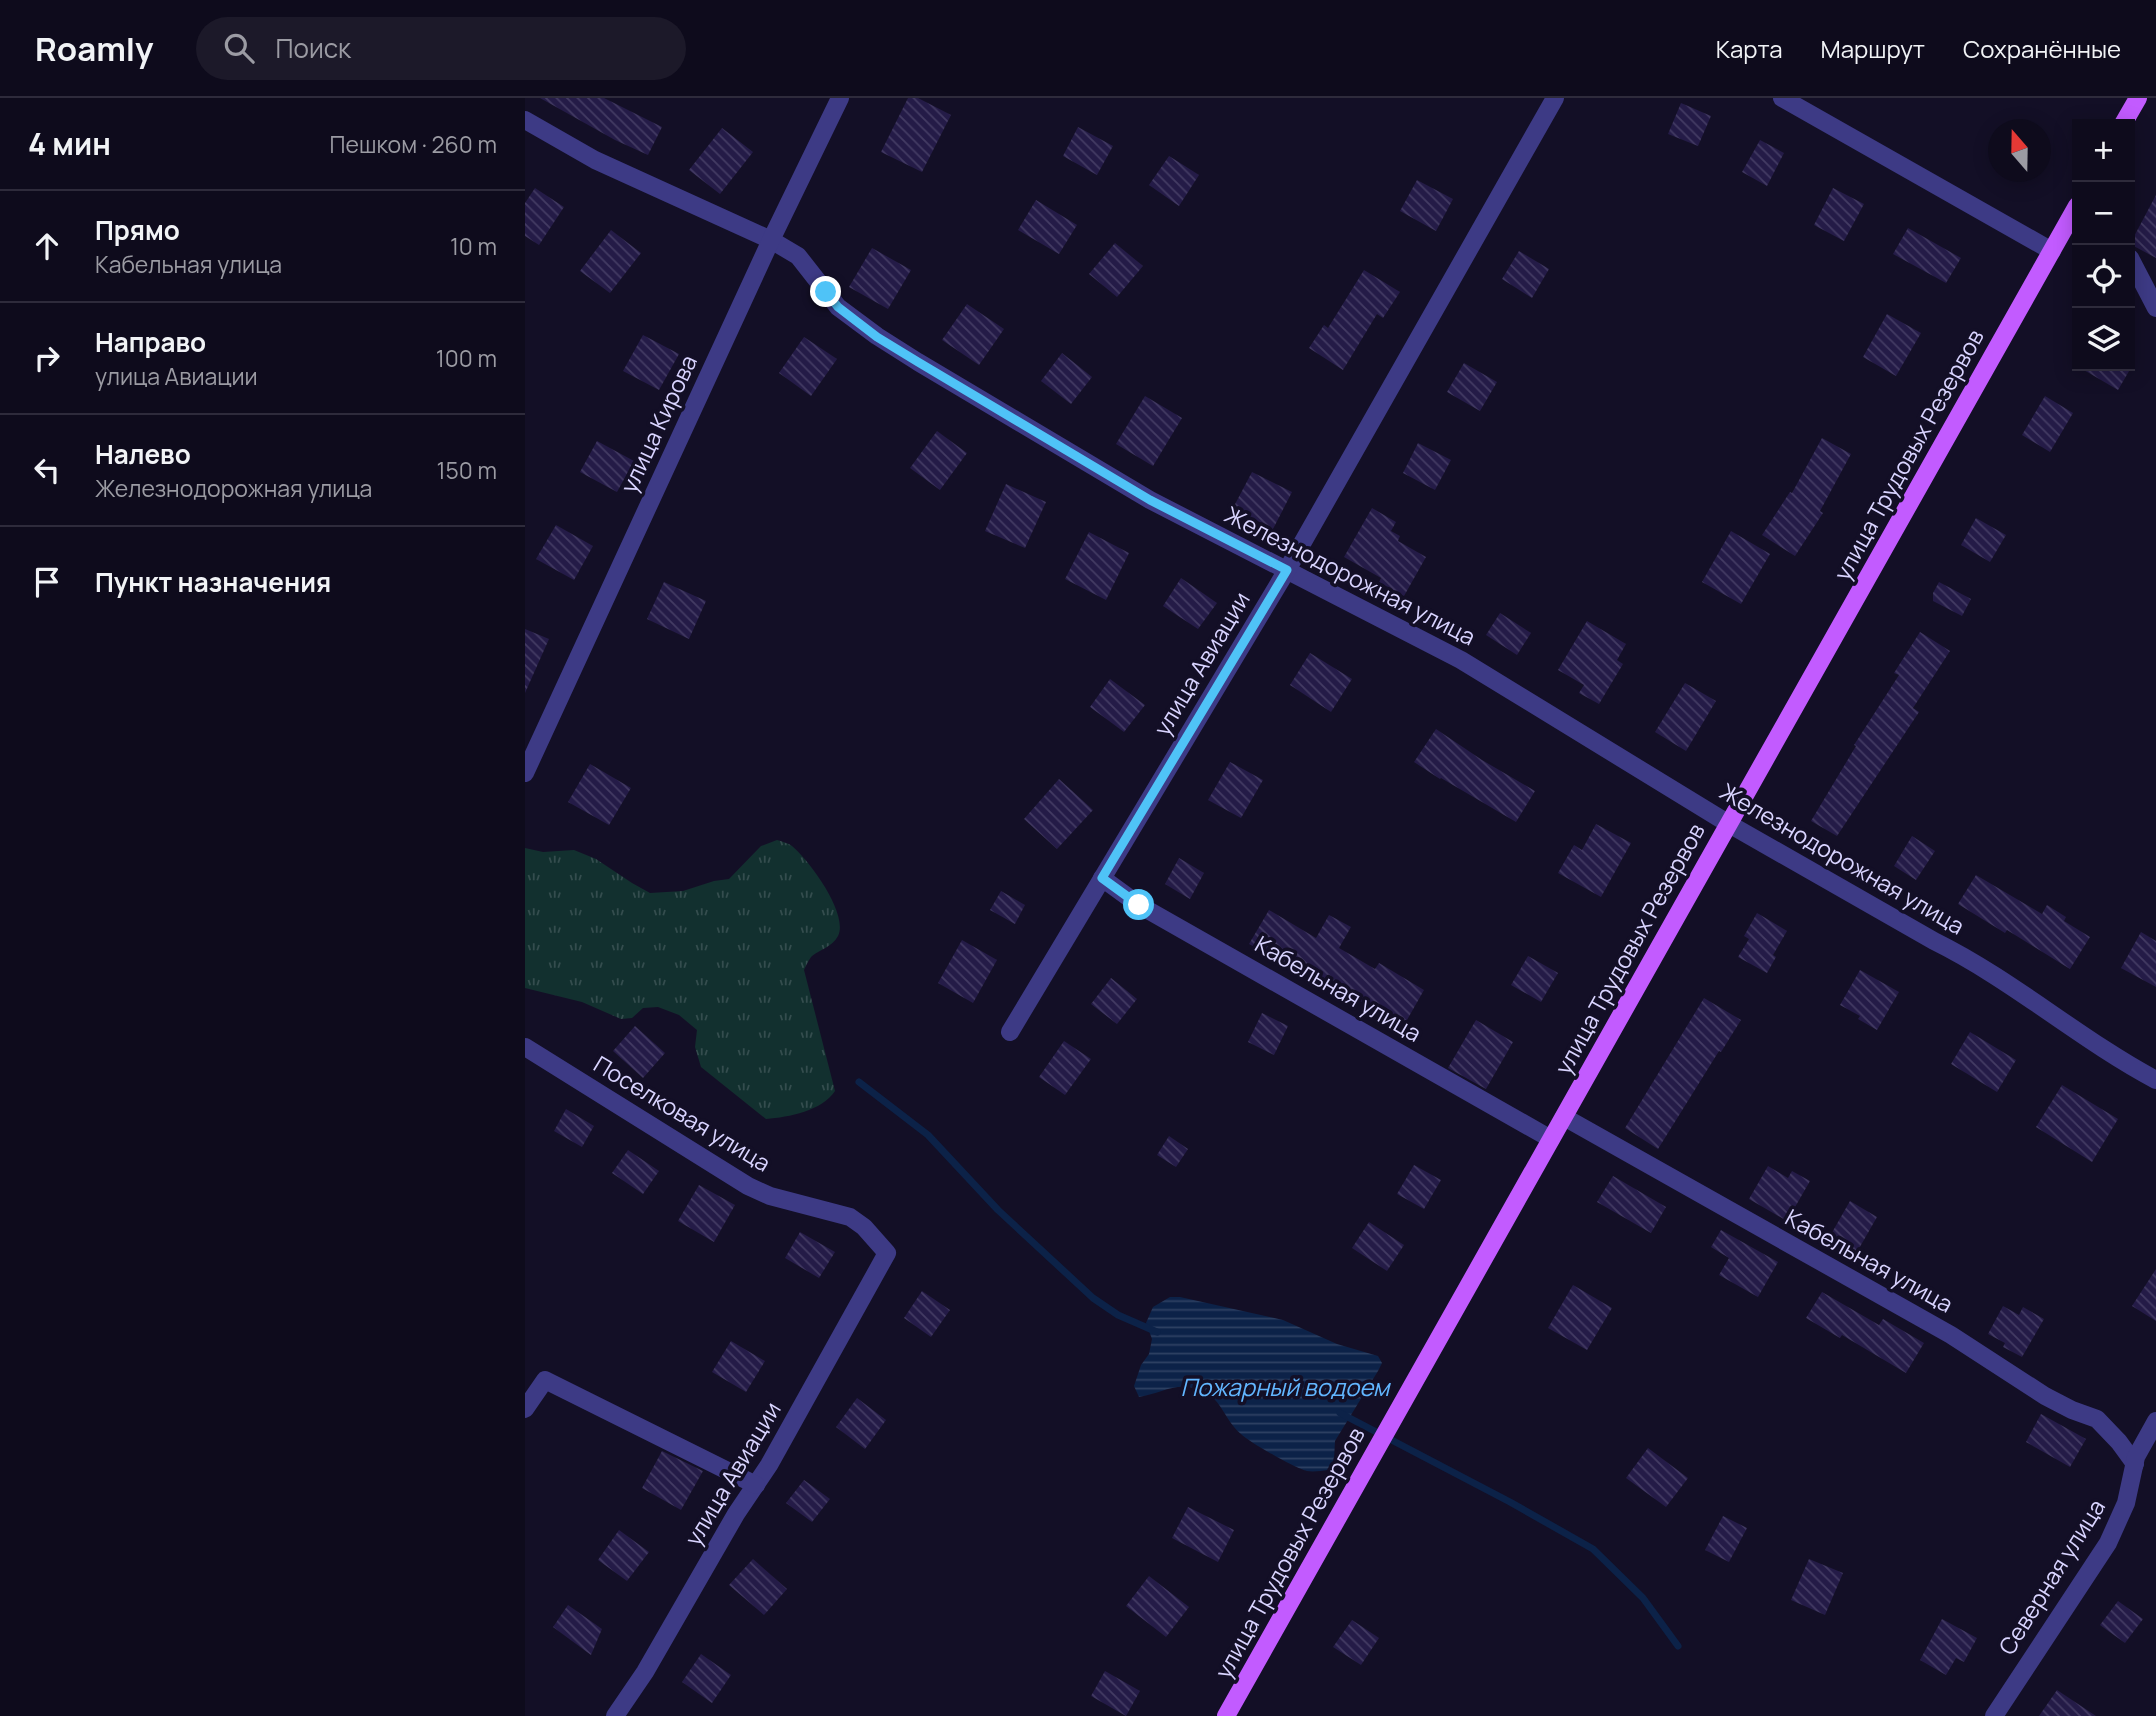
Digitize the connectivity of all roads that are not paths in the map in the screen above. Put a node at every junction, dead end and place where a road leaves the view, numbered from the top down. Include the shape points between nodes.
1 (840, 98) edge
2 (1555, 98) edge
3 (1783, 98) edge
4 (2138, 98) edge
5 (2126, 119) edge
6 (525, 120) edge
7 (2072, 217) edge
8 (771, 240) junction
9 (2052, 251) junction
10 (2135, 268) edge
11 (2156, 308) edge
12 (1287, 570) junction
13 (525, 773) edge
14 (1729, 824) junction
15 (1102, 878) junction
16 (1010, 1032) dead end
17 (525, 1047) edge
18 (2156, 1080) edge
19 (1564, 1116) junction
20 (1551, 1139) junction
21 (887, 1253) joint
22 (525, 1409) edge
23 (2156, 1422) edge
24 (2135, 1464) junction
25 (756, 1485) junction
26 (615, 1716) edge
27 (1226, 1716) edge
28 (1994, 1716) edge

1 - 8 street, улица Кирова
2 - 12 street, улица Авиации
3 - 9 street
4 - 5 main road
6 - 8 street, Железнодорожная улица via 595,160
7 - 9 main road, улица Трудовых Резервов
8 - 12 street, Железнодорожная улица via 799,256 838,307 877,337 1150,500
8 - 13 street, улица Кирова
9 - 14 main road, улица Трудовых Резервов
10 - 11 street
12 - 14 street, Железнодорожная улица via 1461,660
12 - 15 street, улица Авиации
14 - 18 street, Железнодорожная улица via 1965,956 2117,1059
14 - 19 main road, улица Трудовых Резервов
15 - 16 street, улица Авиации
15 - 20 street, Кабельная улица via 1139,905
17 - 21 street, Поселковая улица via 748,1186 850,1217
19 - 20 main road, улица Трудовых Резервов
19 - 24 street, Кабельная улица via 1951,1335 2045,1396 2097,1419
20 - 27 main road, улица Трудовых Резервов
21 - 25 street, улица Авиации
22 - 25 street via 545,1380
23 - 24 street, Северная улица
24 - 28 street, Северная улица via 2126,1503 2108,1542
25 - 26 street, улица Авиации

